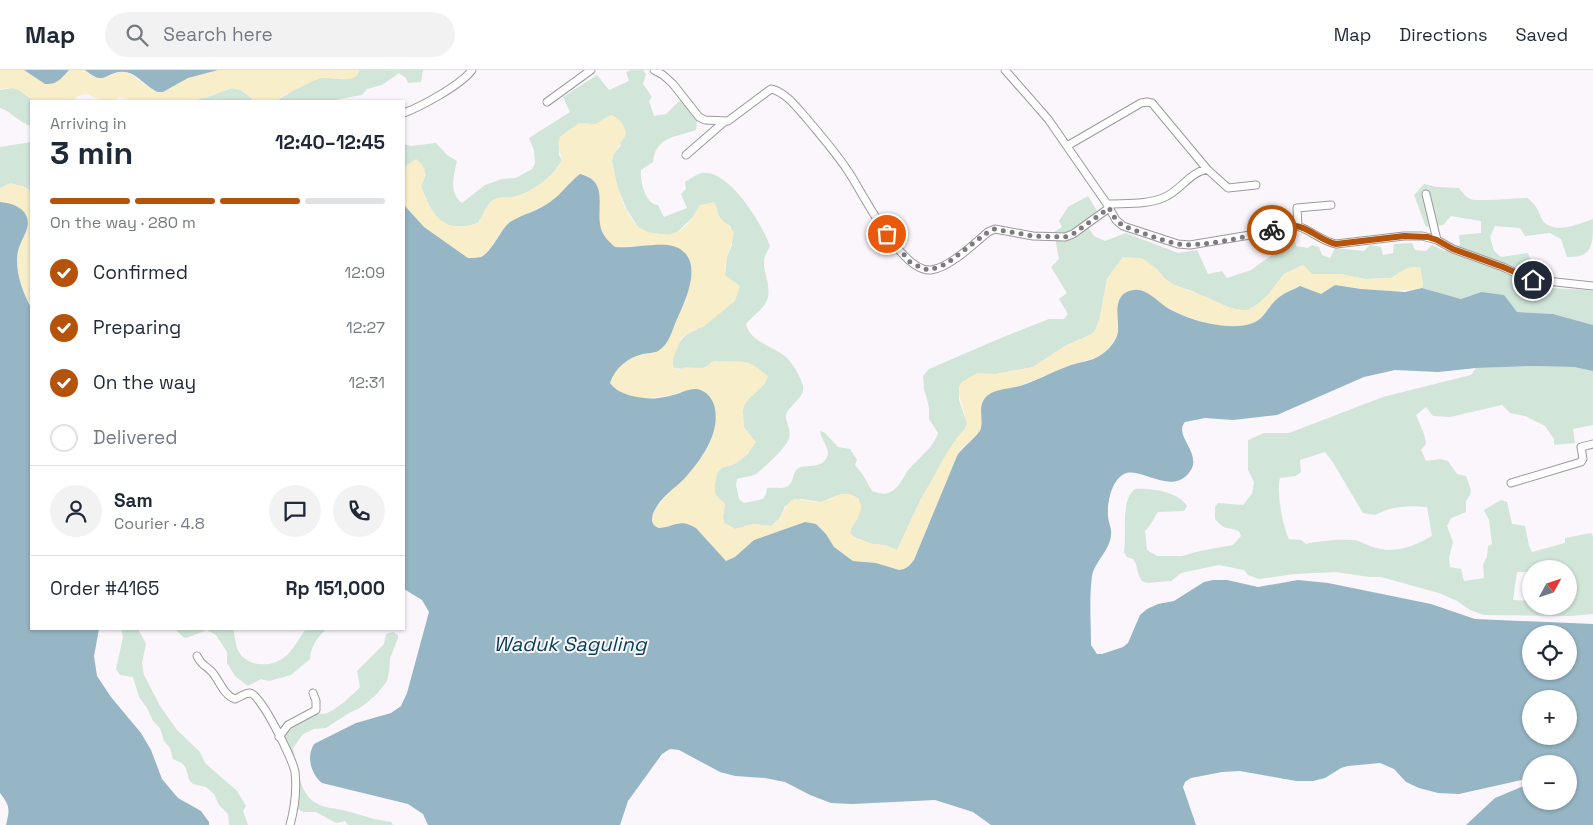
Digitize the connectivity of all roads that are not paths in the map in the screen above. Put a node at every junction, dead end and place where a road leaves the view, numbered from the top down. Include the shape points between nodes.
1 (472, 70) edge
2 (591, 70) edge
3 (654, 70) edge
4 (1005, 70) edge
5 (547, 102) dead end
6 (405, 113) edge
7 (724, 122) junction
8 (1067, 146) junction
9 (686, 156) dead end
10 (1207, 169) junction
11 (1256, 185) dead end
12 (1426, 194) dead end
13 (1331, 205) dead end
14 (1108, 206) junction
15 (1298, 226) junction
16 (1437, 240) junction
17 (1593, 286) edge
18 (1593, 444) edge
19 (1511, 482) dead end
20 (197, 656) dead end
21 (313, 693) dead end
22 (279, 737) junction
23 (290, 825) edge

1 - 6 street via 459,82
2 - 5 street
3 - 7 street via 673,84 699,117
4 - 8 street
7 - 9 street
7 - 14 street via 771,88 788,99 848,170 900,252 924,269 946,264 994,229 1033,236 1065,237
8 - 10 street via 1147,102
8 - 14 street
10 - 11 street via 1228,188
10 - 14 street via 1157,200
12 - 16 street
13 - 15 street via 1297,208
14 - 15 street via 1123,226 1178,244 1190,245
15 - 16 street via 1334,243 1416,235
16 - 17 street via 1528,279
18 - 19 street via 1581,447 1581,462
20 - 22 street via 202,666 211,671 230,696 235,699 248,693 256,696
21 - 22 street via 316,710 288,725
22 - 23 street via 294,770 296,786

